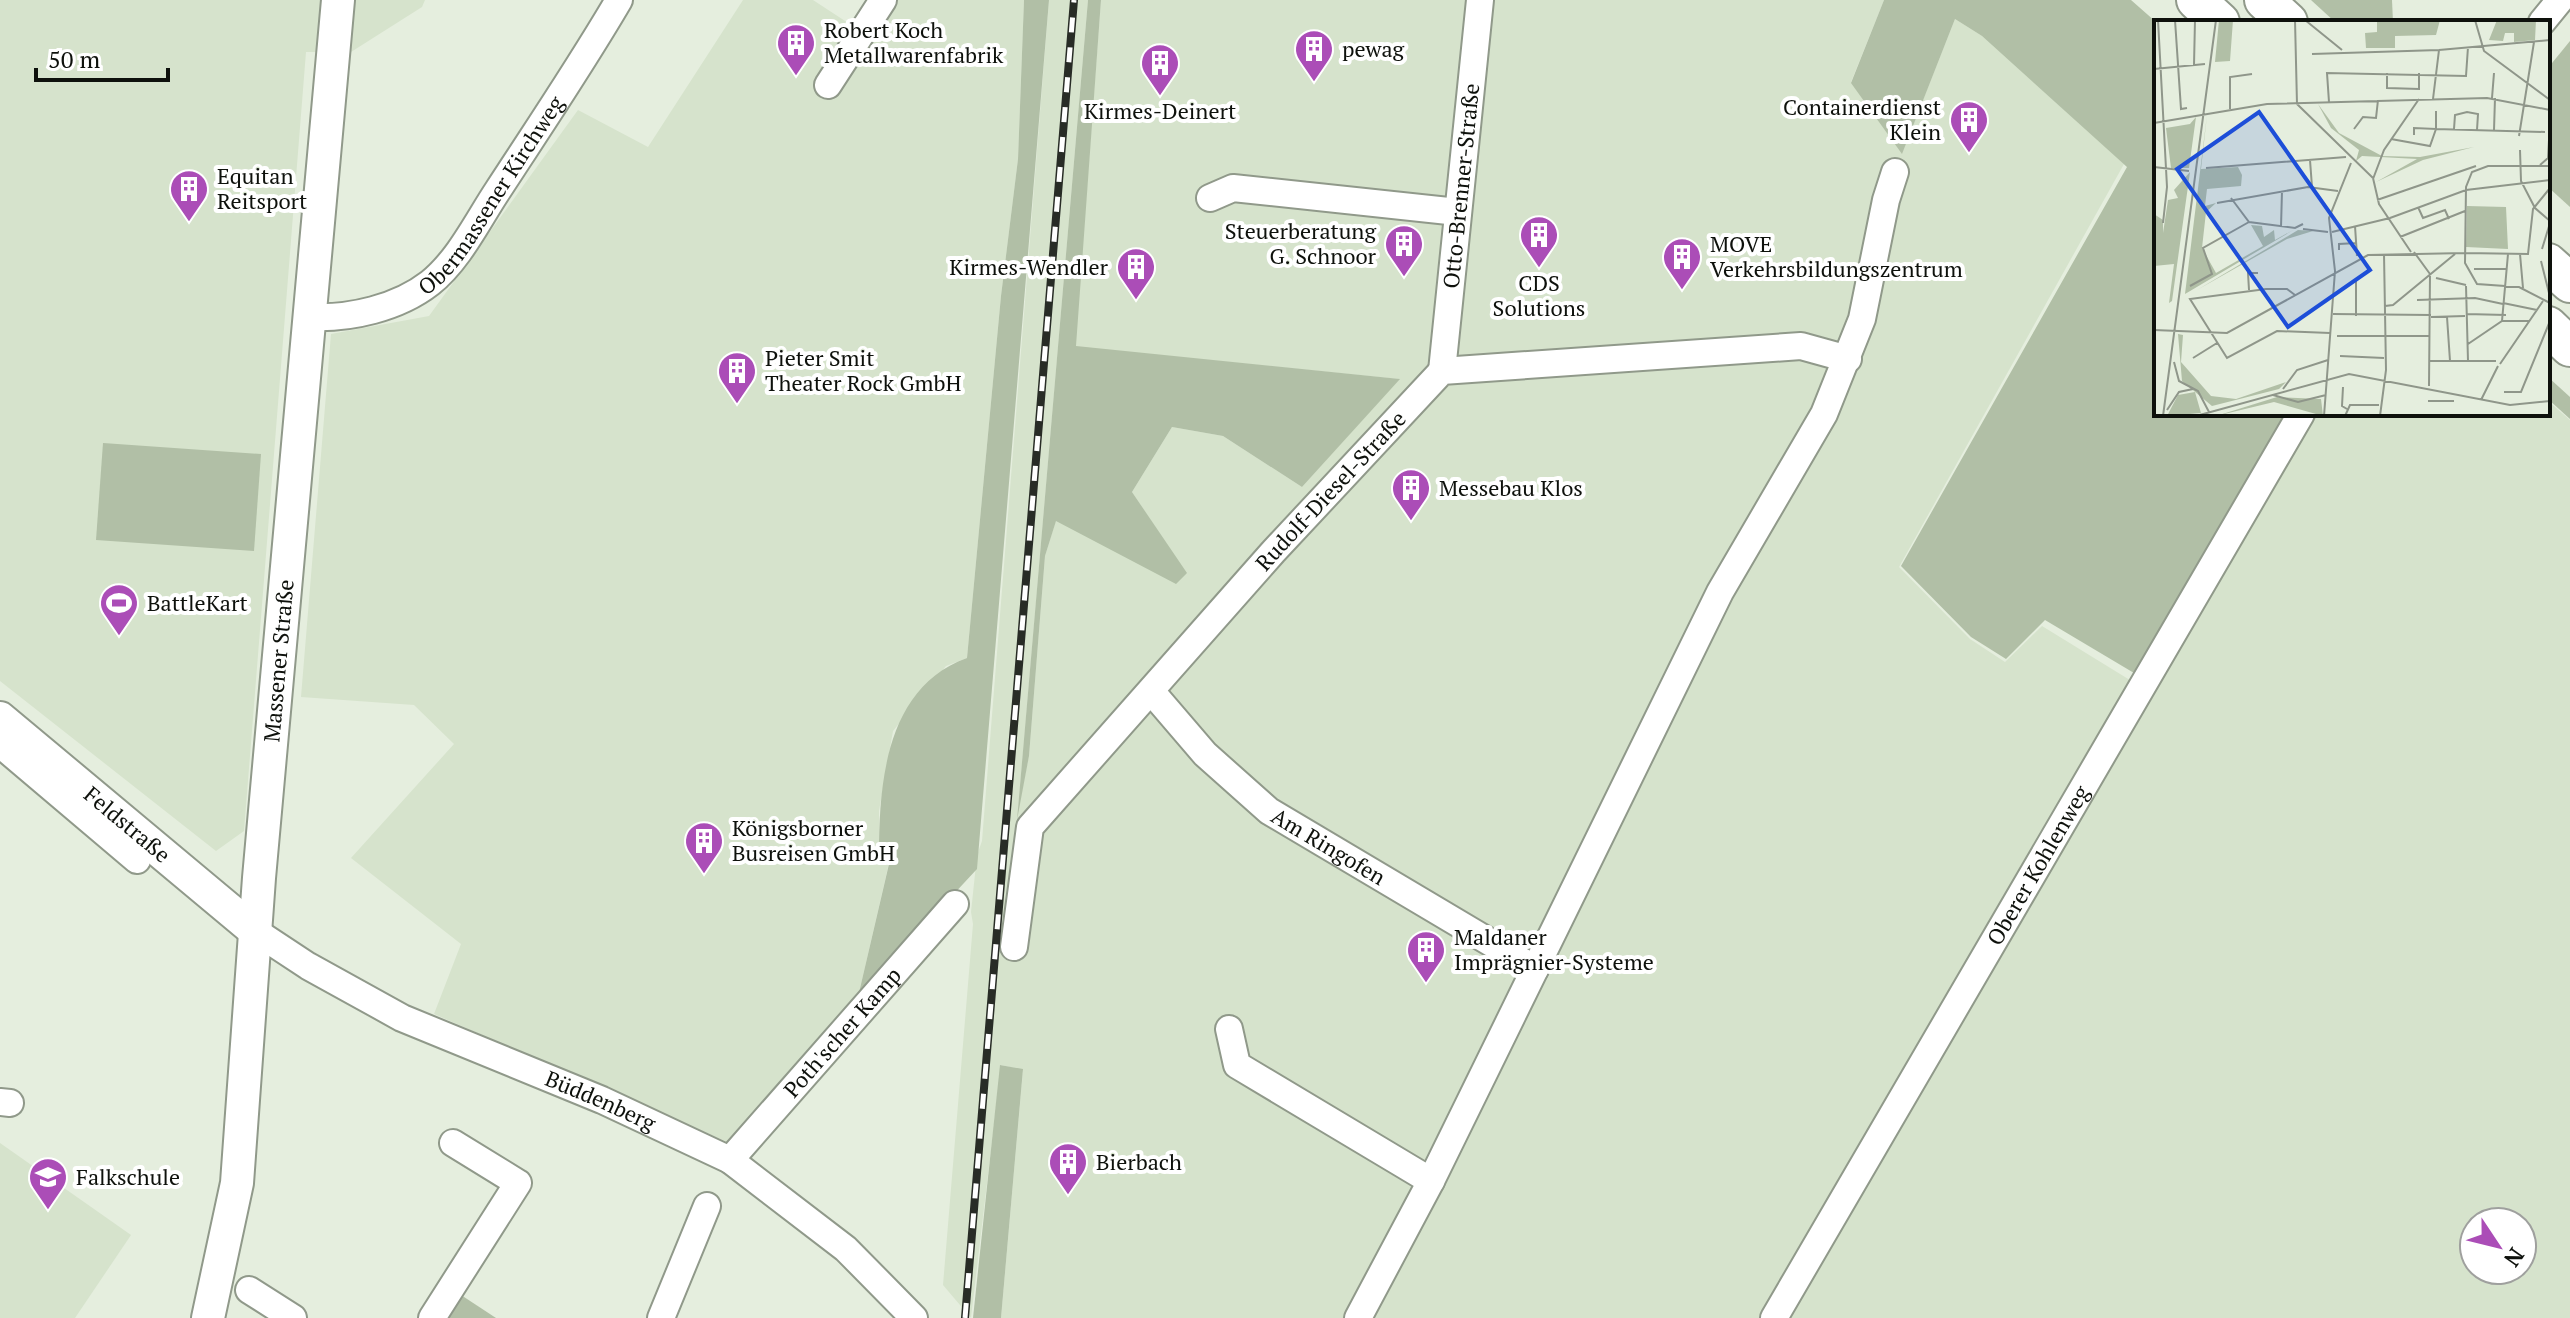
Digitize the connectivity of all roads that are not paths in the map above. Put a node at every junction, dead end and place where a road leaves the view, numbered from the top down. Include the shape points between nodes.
1 (338, 0) edge
2 (619, 0) edge
3 (883, 0) edge
4 (1480, 0) edge
5 (2196, 0) edge
6 (2264, 0) edge
7 (2560, 0) edge
8 (2218, 20) edge
9 (2286, 20) edge
10 (2544, 20) edge
11 (828, 85) dead end
12 (1895, 172) dead end
13 (1210, 198) dead end
14 (1458, 212) junction
15 (2550, 265) edge
16 (2570, 283) edge
17 (310, 317) junction
18 (2550, 328) edge
19 (2570, 347) edge
20 (1848, 359) junction
21 (1442, 371) junction
22 (2300, 416) edge
23 (1151, 691) junction
24 (0, 718) edge
25 (0, 744) edge
26 (137, 860) dead end
27 (955, 904) dead end
28 (255, 931) junction
29 (1014, 947) dead end
30 (1535, 969) junction
31 (1229, 1029) dead end
32 (453, 1143) dead end
33 (730, 1160) junction
34 (1431, 1181) junction
35 (707, 1206) dead end
36 (249, 1290) dead end
37 (208, 1318) edge
38 (293, 1318) edge
39 (432, 1318) edge
40 (661, 1318) edge
41 (914, 1318) edge
42 (1358, 1318) edge
43 (1774, 1318) edge

1 - 17 main road, Massener Straße
2 - 17 street, Obermassener Kirchweg via 473,228 431,282 365,312
3 - 11 street
4 - 14 street, Otto-Brenner-Straße
5 - 8 highway
6 - 9 highway
7 - 10 street
12 - 20 street
13 - 14 street via 1233,188
14 - 21 street, Otto-Brenner-Straße
15 - 16 highway
17 - 28 main road, Massener Straße
18 - 19 highway
20 - 21 street via 1801,346
20 - 30 street via 1824,414 1720,592
21 - 23 street, Rudolf-Diesel-Straße
22 - 43 street, Oberer Kohlenweg
23 - 29 street, Rudolf-Diesel-Straße via 1030,827
23 - 30 street, Am Ringofen via 1205,754 1269,811
24 - 28 main road, Feldstraße
25 - 26 street, Feldstraße
27 - 33 street, Poth'scher Kamp
28 - 33 street, Büddenberg via 402,1018 602,1100
28 - 37 main road, Massener Straße via 237,1183
30 - 34 street
31 - 34 street via 1237,1065
32 - 39 street via 518,1183
33 - 41 street, Büddenberg via 846,1249
34 - 42 street
35 - 40 street
36 - 38 street

